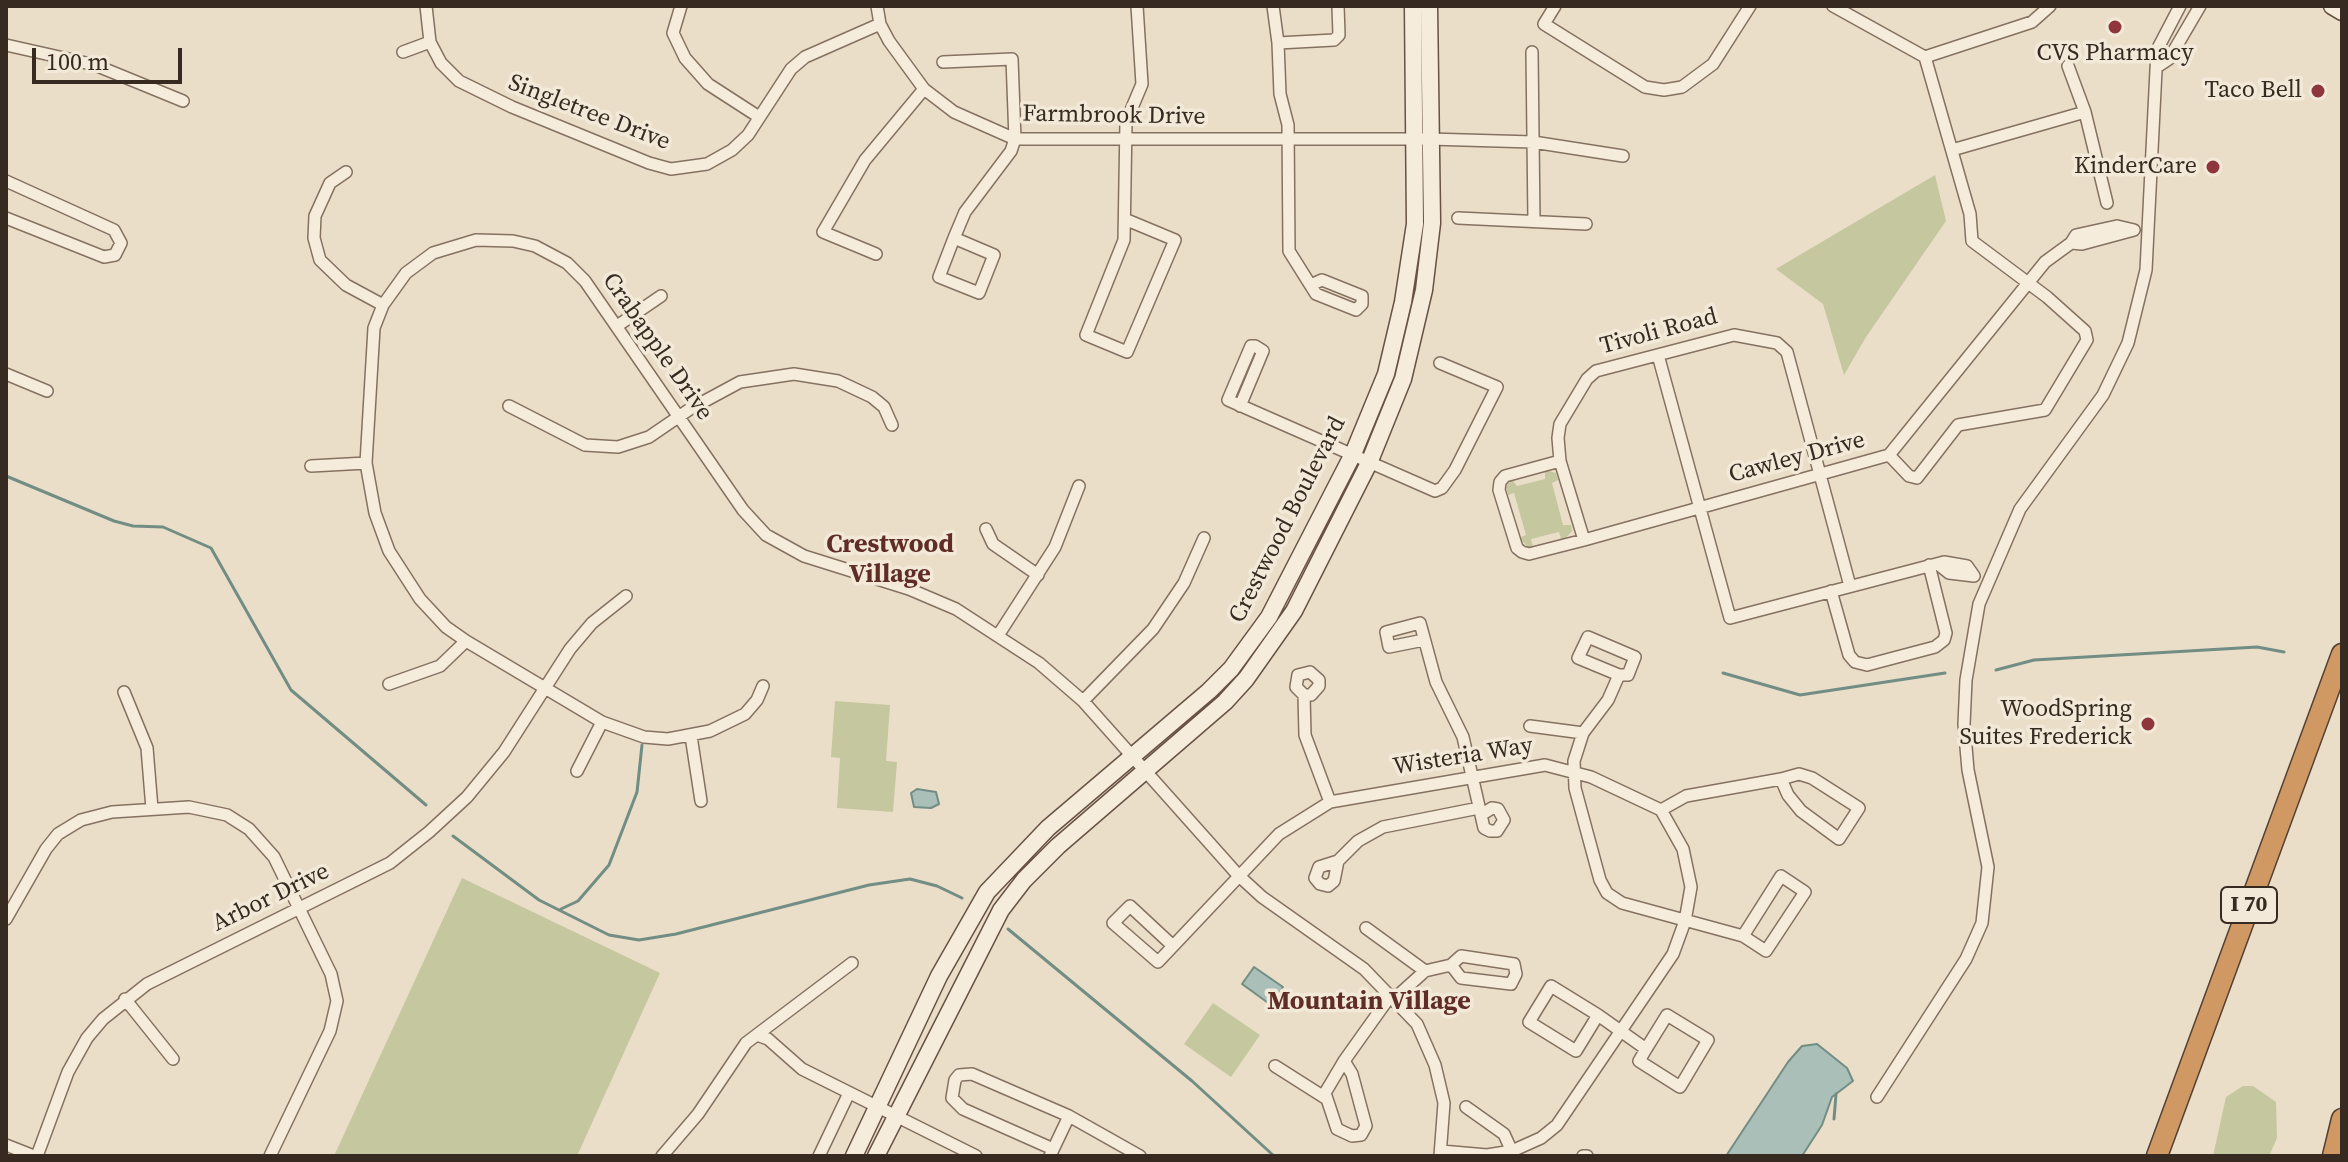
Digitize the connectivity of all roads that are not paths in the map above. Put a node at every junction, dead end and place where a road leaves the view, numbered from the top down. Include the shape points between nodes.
1 (426, 6) edge
2 (681, 6) edge
3 (877, 6) edge
4 (1137, 6) edge
5 (1273, 6) edge
6 (1338, 6) edge
7 (1413, 6) edge
8 (1429, 6) edge
9 (1555, 6) edge
10 (1750, 6) edge
11 (1833, 6) edge
12 (2050, 6) edge
13 (2180, 6) edge
14 (2200, 6) edge
15 (2332, 6) edge
16 (2342, 12) edge
17 (880, 24) junction
18 (430, 42) junction
19 (1278, 43) junction
20 (6, 45) edge
21 (403, 52) dead end
22 (1532, 52) dead end
23 (1925, 57) junction
24 (943, 62) dead end
25 (2068, 66) dead end
26 (2157, 67) junction
27 (924, 89) junction
28 (183, 101) dead end
29 (2085, 112) junction
30 (759, 117) junction
31 (1015, 139) junction
32 (1287, 139) junction
33 (1421, 140) junction
34 (1127, 141) junction
35 (1533, 142) junction
36 (1952, 150) junction
37 (1623, 156) dead end
38 (346, 172) dead end
39 (6, 181) edge
40 (2107, 203) dead end
41 (6, 218) edge
42 (1458, 218) dead end
43 (1127, 220) junction
44 (1534, 221) junction
45 (1586, 224) dead end
46 (2149, 229) junction
47 (954, 238) junction
48 (876, 254) dead end
49 (2029, 282) junction
50 (1313, 284) dead end
51 (661, 296) dead end
52 (383, 305) junction
53 (617, 326) junction
54 (1658, 355) junction
55 (1440, 363) dead end
56 (6, 374) edge
57 (47, 391) dead end
58 (509, 406) dead end
59 (1240, 406) junction
60 (679, 418) junction
61 (892, 425) dead end
62 (1353, 454) junction
63 (1889, 455) junction
64 (1560, 461) junction
65 (366, 463) junction
66 (1369, 463) junction
67 (311, 466) dead end
68 (1822, 473) junction
69 (1079, 486) dead end
70 (1699, 508) junction
71 (986, 529) dead end
72 (1204, 538) dead end
73 (1584, 540) junction
74 (1934, 565) junction
75 (1038, 575) junction
76 (1987, 580) junction
77 (1850, 586) junction
78 (1831, 591) junction
79 (626, 596) dead end
80 (999, 634) junction
81 (1424, 640) dead end
82 (466, 641) junction
83 (2342, 654) edge
84 (1619, 675) junction
85 (389, 684) dead end
86 (763, 686) dead end
87 (545, 688) junction
88 (124, 692) dead end
89 (1304, 695) dead end
90 (1083, 701) junction
91 (602, 722) junction
92 (1530, 726) dead end
93 (1583, 733) junction
94 (691, 736) junction
95 (1134, 756) junction
96 (577, 771) dead end
97 (1147, 771) junction
98 (1574, 772) junction
99 (1472, 775) junction
100 (1781, 779) junction
101 (701, 801) dead end
102 (1330, 802) junction
103 (152, 809) junction
104 (1661, 810) junction
105 (1338, 861) dead end
106 (1238, 875) junction
107 (299, 909) junction
108 (6, 919) edge
109 (1685, 921) junction
110 (1366, 928) dead end
111 (1743, 936) junction
112 (1173, 946) junction
113 (852, 963) dead end
114 (1451, 965) junction
115 (1425, 971) junction
116 (1393, 997) junction
117 (125, 999) junction
118 (1598, 1015) junction
119 (1621, 1033) junction
120 (757, 1035) junction
121 (1646, 1049) junction
122 (173, 1059) dead end
123 (1344, 1061) junction
124 (1275, 1066) dead end
125 (849, 1093) junction
126 (1877, 1097) dead end
127 (1327, 1099) junction
128 (1466, 1107) dead end
129 (878, 1108) junction
130 (896, 1116) junction
131 (1069, 1116) junction
132 (2342, 1119) edge
133 (6, 1145) edge
134 (1052, 1152) edge
135 (1513, 1153) edge
136 (1440, 1154) edge
137 (35, 1156) edge
138 (270, 1156) edge
139 (662, 1156) edge
140 (819, 1156) edge
141 (854, 1156) edge
142 (876, 1156) edge
143 (976, 1156) edge
144 (1140, 1156) edge
145 (2157, 1156) edge
146 (2333, 1156) edge

1 - 18 street, Singletree Drive
2 - 30 street via 673,33 685,58 708,84
3 - 17 street, Farmbrook Drive
4 - 34 street via 1142,84 1128,114
5 - 19 street
6 - 19 street via 1339,35 1334,40
7 - 33 main road, Crestwood Boulevard
8 - 33 main road, Crestwood Boulevard
9 - 10 street via 1544,24 1645,87 1664,90 1682,87 1713,64
11 - 23 street
12 - 23 street via 2032,22
13 - 26 street via 2157,50
14 - 26 street via 2169,59
15 - 16 main road
17 - 27 street, Farmbrook Drive
17 - 30 street, Singletree Drive via 805,57
18 - 21 street
18 - 30 street, Singletree Drive via 459,81 489,97 671,169 707,164 732,150
19 - 32 street
20 - 28 street via 95,65
22 - 35 street
23 - 36 street
24 - 31 street via 1012,59
25 - 29 street
26 - 46 street
27 - 31 street, Farmbrook Drive via 954,112
27 - 48 street via 865,160 823,232
29 - 36 street
29 - 40 street
31 - 34 street, Farmbrook Drive
31 - 47 street via 1006,161 965,212
32 - 33 street, Farmbrook Drive
32 - 34 street, Farmbrook Drive
32 - 50 street via 1288,246
33 - 35 street, Farmbrook Drive
33 - 62 main road, Crestwood Boulevard via 1403,302 1386,374
33 - 66 main road, Crestwood Boulevard via 1432,223 1424,290 1403,379
34 - 43 street
35 - 37 street, Farmbrook Drive
35 - 44 street
36 - 49 street via 1972,241
38 - 52 street via 330,183 315,216 320,260 346,285
39 - 41 street via 114,230 121,243 115,255 104,257
42 - 44 street
43 - 43 street via 1086,335 1127,352 1175,240
44 - 45 street
46 - 49 street, Cawley Drive via 2071,243 2051,256
46 - 76 street via 2142,292 2119,362 2103,395 2020,509
47 - 47 street via 939,277 979,293 994,255
49 - 63 street, Cawley Drive
49 - 63 street via 2087,335 2086,346 2050,407 1958,425 1917,478
51 - 53 street
52 - 53 street, Crabapple Drive via 406,273 433,253 496,239 535,246 567,263
52 - 65 street, Crabapple Drive via 370,355
53 - 60 street, Crabapple Drive
54 - 64 street, Tivoli Road via 1596,371 1587,379 1560,424
54 - 68 street, Tivoli Road via 1734,335 1783,347
54 - 70 street
55 - 66 street via 1497,387 1455,470 1435,491
56 - 57 street
58 - 60 street via 562,436 602,448 649,437
59 - 59 street via 1228,400 1255,346 1263,351
59 - 62 street
60 - 61 street via 740,382 794,374 838,381 864,392 884,407
60 - 80 street, Crabapple Drive via 766,535 804,556 909,589
62 - 66 street
62 - 95 main road, Crestwood Boulevard via 1250,645 1209,691
63 - 68 street, Cawley Drive
64 - 73 street, Tivoli Road
64 - 73 street, Cawley Drive via 1505,476 1499,490 1522,552
65 - 67 street
65 - 82 street, Crabapple Drive via 389,551 420,599
66 - 97 main road, Crestwood Boulevard via 1294,611 1264,657 1225,702
68 - 70 street, Cawley Drive
68 - 77 street
69 - 75 street via 1069,519
70 - 73 street, Cawley Drive
70 - 78 street via 1730,618
71 - 75 street via 993,544
72 - 90 street via 1184,583 1153,629
74 - 76 street
74 - 77 street
74 - 78 street via 1944,640 1867,665 1849,655
75 - 80 street
76 - 126 street via 1971,643 1964,724 1988,867 1986,905 1966,959
77 - 78 street
79 - 87 street, Arbor Drive via 592,623
80 - 90 street, Crabapple Drive
81 - 99 street via 1436,682 1463,737
82 - 85 street via 440,666
82 - 87 street, Crabapple Drive
83 - 145 highway, I 70
84 - 84 street via 1578,658 1588,637 1635,657 1628,675
84 - 93 street
86 - 94 street, Crabapple Drive via 745,714
87 - 91 street, Crabapple Drive
87 - 107 street, Arbor Drive via 504,752 429,832 390,863
88 - 103 street via 147,748
89 - 102 street via 1307,743
90 - 95 street, Crabapple Drive
91 - 94 street, Crabapple Drive via 644,737
91 - 96 street
92 - 93 street
93 - 98 street
94 - 101 street
95 - 97 street, Crabapple Drive
95 - 129 main road, Crestwood Boulevard via 1048,828 987,892 939,976
97 - 106 street, Crabapple Drive
97 - 130 main road, Crestwood Boulevard via 1058,846 1001,910
98 - 99 street, Wisteria Way via 1532,765
98 - 104 street, Wisteria Way
98 - 109 street via 1607,893 1622,903
99 - 102 street, Wisteria Way
99 - 105 street via 1480,812 1383,827
100 - 100 street via 1801,811 1839,839 1859,808 1812,778 1799,774
100 - 104 street via 1686,796
102 - 106 street, Wisteria Way via 1294,821
103 - 107 street via 201,809 238,821 274,857
103 - 108 street via 94,815 58,834
104 - 109 street via 1689,869
106 - 112 street, Wisteria Way
106 - 116 street, Crabapple Drive via 1364,969
107 - 117 street, Arbor Drive
107 - 138 street via 331,974 337,1001 330,1031
109 - 111 street
109 - 119 street via 1673,954
110 - 115 street
111 - 111 street via 1766,951 1805,892 1781,876
112 - 112 street via 1130,906 1113,923 1158,962
113 - 120 street
114 - 114 street via 1461,956 1514,964 1516,974 1511,984 1461,978
114 - 115 street
115 - 116 street
116 - 123 street
116 - 136 street, Crabapple Drive via 1417,1024 1435,1065 1444,1103
117 - 122 street
117 - 137 street, Arbor Drive via 87,1038
118 - 118 street via 1551,986 1529,1022 1576,1051
118 - 119 street
119 - 121 street
119 - 135 street via 1557,1125
120 - 125 street via 802,1069
120 - 139 street
121 - 121 street via 1639,1061 1680,1087 1708,1040 1667,1015
123 - 127 street via 1325,1093
123 - 127 street via 1365,1131 1341,1133
124 - 127 street
125 - 129 street
125 - 140 street
128 - 135 street via 1496,1127
129 - 130 street
129 - 141 main road, Crestwood Boulevard
130 - 142 main road, Crestwood Boulevard
130 - 143 street
131 - 134 street
131 - 134 street via 972,1074 955,1080 952,1098 963,1109
131 - 144 street
132 - 146 highway
133 - 137 street
135 - 136 street

